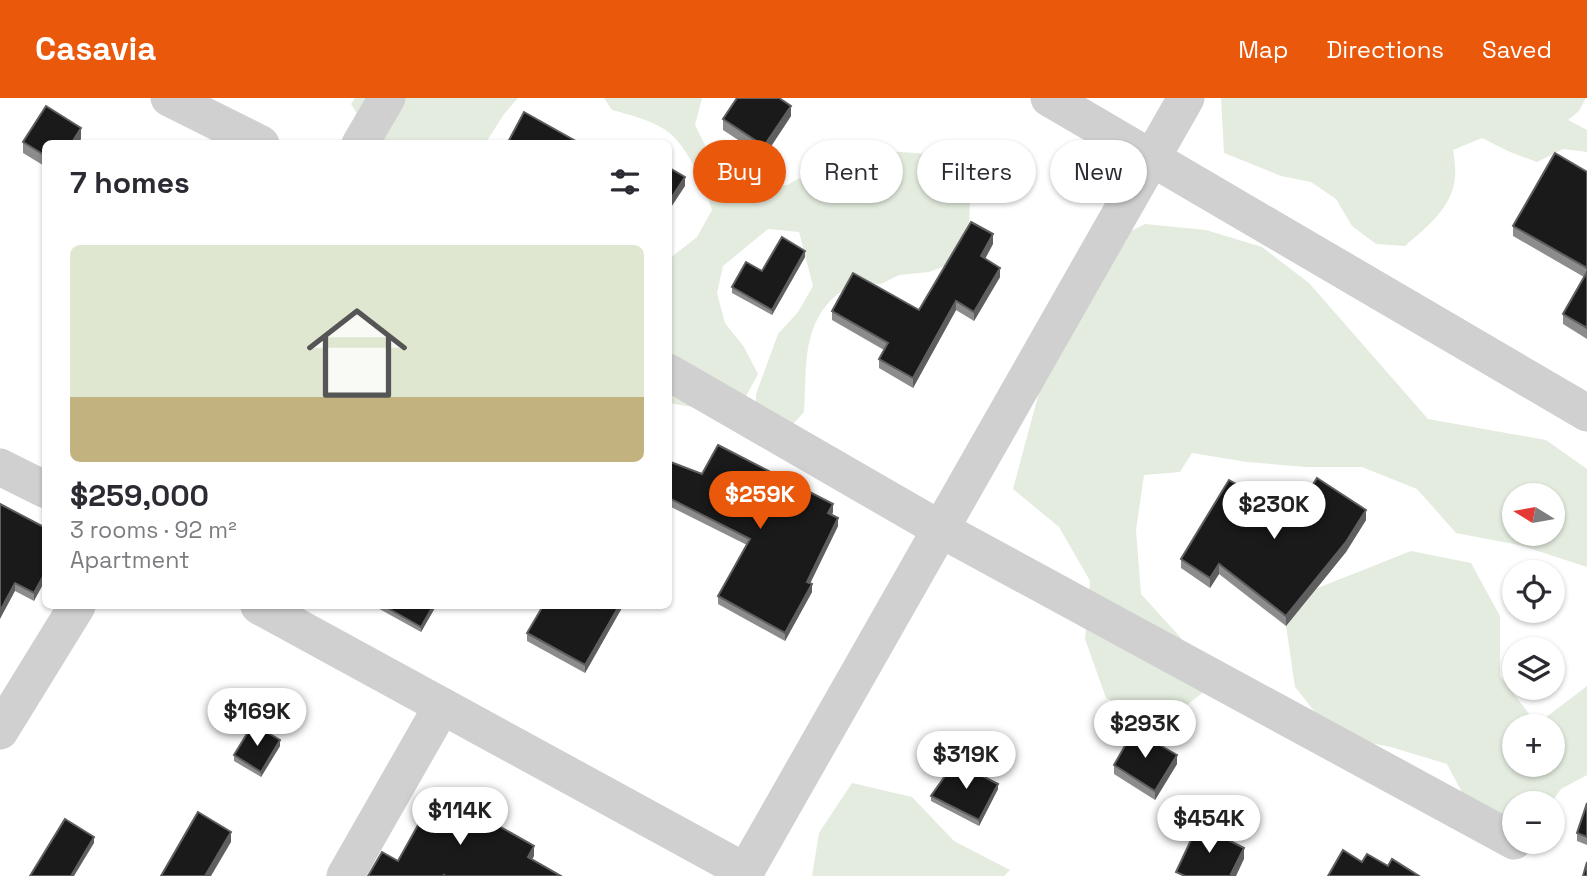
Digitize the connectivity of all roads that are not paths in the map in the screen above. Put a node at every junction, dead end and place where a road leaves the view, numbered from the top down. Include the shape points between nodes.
1 (169, 98) edge
2 (387, 98) edge
3 (1049, 98) edge
4 (1186, 98) edge
5 (253, 140) edge
6 (362, 140) edge
7 (1152, 156) junction
8 (672, 374) edge
9 (1587, 413) edge
10 (0, 467) edge
11 (42, 488) edge
12 (940, 529) junction
13 (75, 609) edge
14 (264, 609) edge
15 (442, 706) junction
16 (0, 732) edge
17 (1502, 834) edge
18 (745, 874) edge
19 (345, 876) edge

1 - 5 street
2 - 6 street
3 - 7 street
4 - 7 street
7 - 9 street
7 - 12 street
8 - 12 street
10 - 11 street
12 - 17 street
12 - 18 street
13 - 16 street
14 - 15 street
15 - 18 street
15 - 19 street

